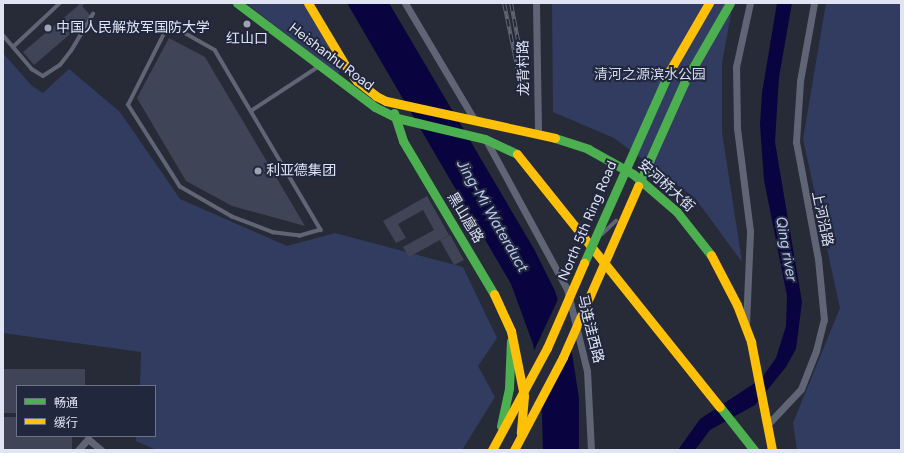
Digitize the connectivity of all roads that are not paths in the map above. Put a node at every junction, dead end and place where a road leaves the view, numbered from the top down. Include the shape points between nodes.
1 (60, 3) edge
2 (237, 3) edge
3 (308, 3) edge
4 (405, 3) edge
5 (536, 3) edge
6 (709, 3) edge
7 (730, 3) edge
8 (750, 3) edge
9 (814, 3) edge
10 (93, 14) dead end
11 (3, 34) edge
12 (13, 47) junction
13 (318, 67) junction
14 (386, 101) junction
15 (251, 111) junction
16 (397, 118) junction
17 (475, 121) junction
18 (538, 133) junction
19 (485, 139) junction
20 (616, 221) dead end
21 (591, 244) junction
22 (746, 327) junction
23 (511, 331) junction
24 (767, 420) junction
25 (78, 450) edge
26 (101, 450) edge
27 (493, 450) edge
28 (514, 450) edge
29 (520, 450) edge
30 (591, 450) edge
31 (754, 450) edge
32 (772, 450) edge

1 - 12 lane
2 - 13 main road, Heishanhu Road
3 - 14 main road, Heishanhu Road via 357,81
4 - 17 street
5 - 18 street, 龙背村路
6 - 27 main road, North 5th Ring Road, bridge via 666,77 547,348
7 - 28 main road, bridge via 684,83 563,357
8 - 22 street via 736,67 738,135 750,231
9 - 24 street, 上河沿路 via 800,81 796,142 818,259 824,320 816,351 801,389
10 - 12 lane via 60,65 43,76 32,69
11 - 12 lane
13 - 15 lane
13 - 16 main road, Heishanhu Road via 360,98
14 - 16 main road, 黑山扈路
14 - 17 main road, 安河桥大街
15 - 15 lane via 215,50 169,24 128,104 180,187 232,217 274,233 300,236 321,230
16 - 19 main road, Heishanhu Road
16 - 23 main road, 黑山扈路 via 403,141 496,296
17 - 18 main road, 安河桥大街
18 - 22 main road, 安河桥大街 via 608,159 633,174 666,201 712,256
19 - 21 main road via 517,154
19 - 30 street, 马连洼西路 via 567,289 587,371
20 - 21 lane
21 - 31 main road
22 - 24 main road, 安河桥大街 via 755,357
23 - 27 main road via 509,388
23 - 29 main road via 524,396
24 - 32 main road
25 - 26 street via 88,439

